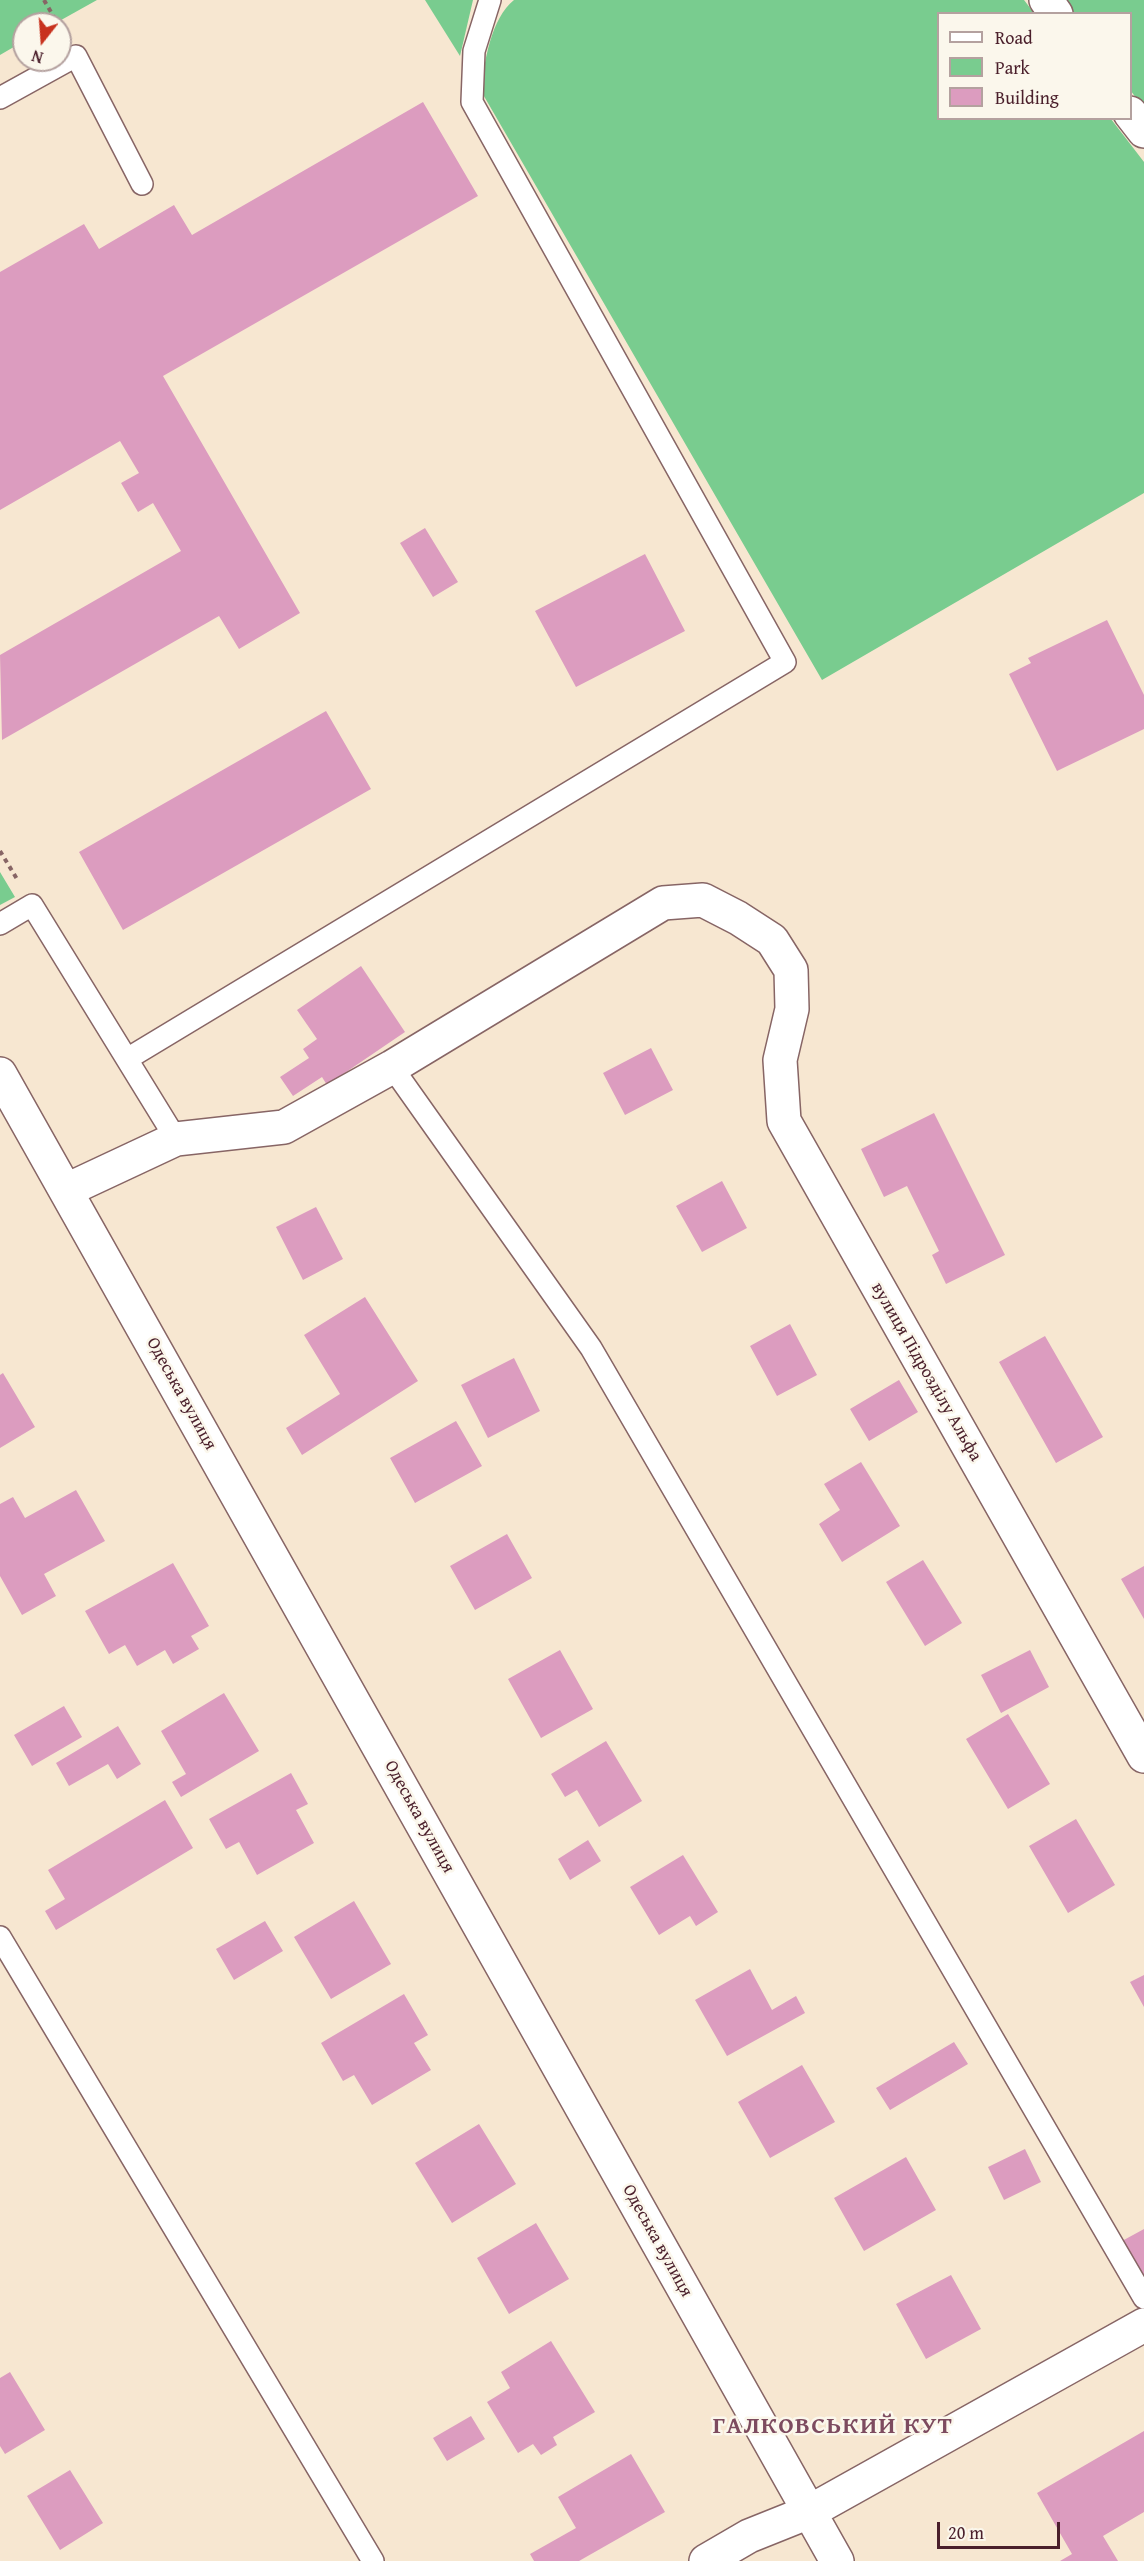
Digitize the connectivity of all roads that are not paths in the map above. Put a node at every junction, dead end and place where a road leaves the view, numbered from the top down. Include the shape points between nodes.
1 (490, 0) edge
2 (0, 98) edge
3 (1132, 114) edge
4 (1144, 132) edge
5 (142, 183) dead end
6 (0, 924) edge
7 (127, 1059) junction
8 (392, 1067) junction
9 (1, 1079) edge
10 (176, 1139) junction
11 (67, 1190) junction
12 (1144, 1756) edge
13 (0, 1937) edge
14 (1144, 2298) edge
15 (1144, 2325) edge
16 (809, 2512) junction
17 (373, 2561) edge
18 (706, 2561) edge
19 (837, 2561) edge

1 - 7 lane via 474,51 472,102 785,662
2 - 5 lane via 76,56
3 - 4 street
6 - 7 lane via 32,905
7 - 10 lane
8 - 10 street via 284,1127
8 - 12 street, вулиця Підрозділу Альфа via 663,903 703,900 772,940 791,970 792,1009 780,1060 784,1121
8 - 14 lane via 591,1348
9 - 11 street, Одеська вулиця
10 - 11 street
11 - 16 street, Одеська вулиця
13 - 17 lane
15 - 16 street
16 - 18 street via 749,2536
16 - 19 street, Одеська вулиця

